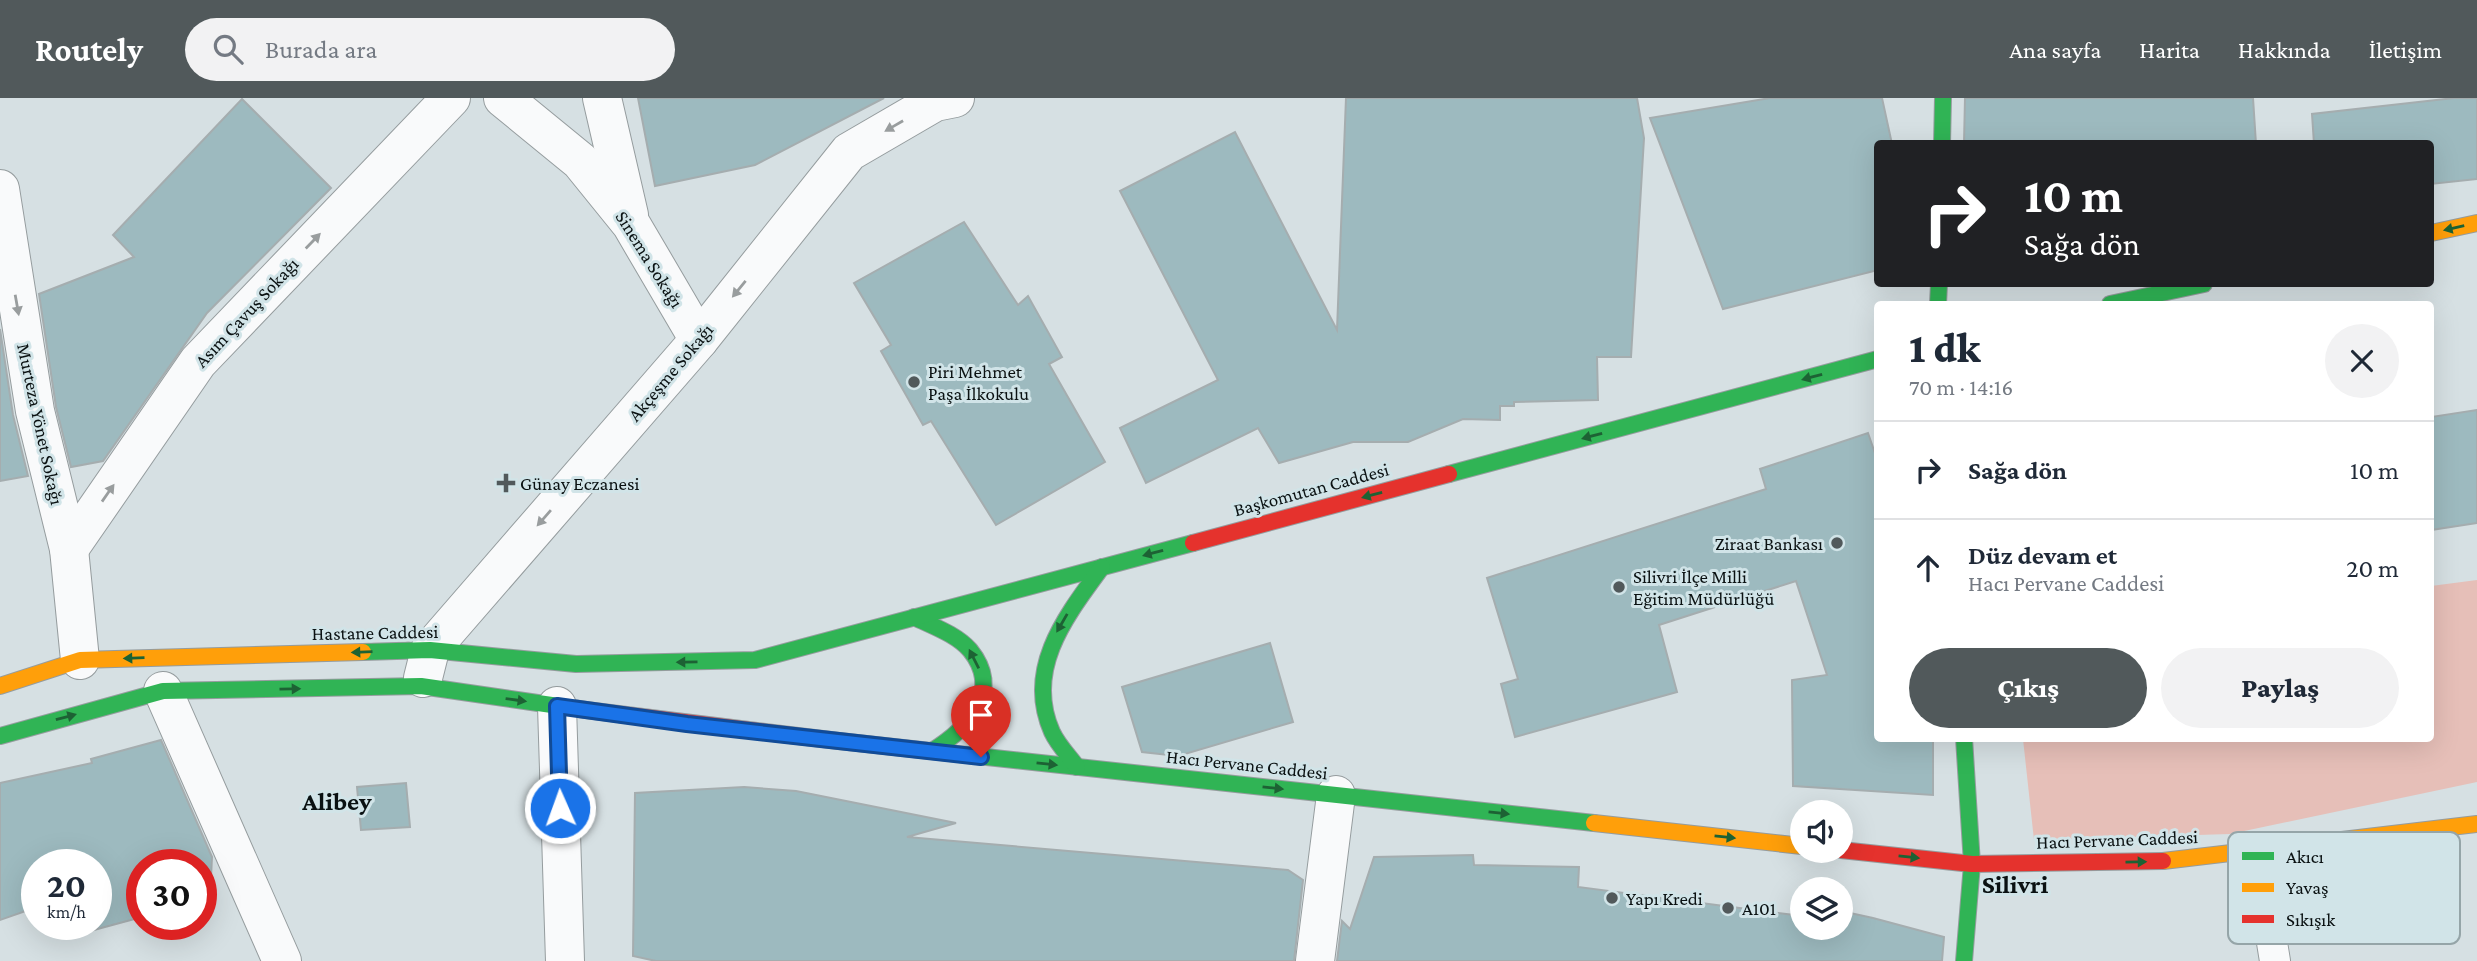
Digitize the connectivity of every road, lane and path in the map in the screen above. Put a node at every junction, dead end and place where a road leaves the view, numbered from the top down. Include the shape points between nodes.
1 (451, 98) edge
2 (503, 98) edge
3 (602, 98) edge
4 (1942, 98) edge
5 (941, 99) edge
6 (1942, 140) edge
7 (0, 189) edge
8 (2477, 223) edge
9 (631, 224) junction
10 (2434, 232) edge
11 (2190, 287) edge
12 (2124, 301) edge
13 (699, 340) junction
14 (1874, 360) edge
15 (69, 549) junction
16 (1102, 567) junction
17 (914, 617) junction
18 (80, 660) junction
19 (755, 660) joint
20 (426, 668) junction
21 (0, 687) edge
22 (163, 691) junction
23 (557, 706) junction
24 (0, 736) edge
25 (1964, 742) edge
26 (932, 751) junction
27 (1077, 767) junction
28 (1336, 795) junction
29 (2477, 824) edge
30 (2409, 832) edge
31 (1790, 845) edge
32 (1853, 851) edge
33 (2228, 854) edge
34 (1972, 864) junction
35 (282, 961) edge
36 (565, 961) edge
37 (1315, 961) edge
38 (1964, 961) edge

15 -> 1 street, Asım Çavuş Sokağı via 198,362
2 - 9 street, Sinema Sokağı via 580,161
3 - 9 street
4 - 6 main road
5 -> 13 street, Akçeşme Sokağı via 849,152
7 -> 15 street, Murteza Yönet Sokağı via 35,411
8 -> 10 main road
9 - 13 street, Sinema Sokağı
11 - 12 main road
13 -> 20 street, Akçeşme Sokağı
14 -> 16 main road, Başkomutan Caddesi
15 - 18 street, Murteza Yönet Sokağı
16 - 17 main road, Başkomutan Caddesi
16 -> 27 main road via 1060,624 1040,674 1042,703 1053,733
17 - 19 main road, Başkomutan Caddesi
26 -> 17 main road via 959,735 978,712 982,676 969,649
20 -> 18 main road, Hastane Caddesi
18 - 21 main road, Hastane Caddesi
19 -> 20 main road, Hastane Caddesi
22 -> 20 main road
20 -> 23 main road, Hacı Pervane Caddesi
24 -> 22 main road
22 - 35 street
23 - 26 main road, Hacı Pervane Caddesi
23 - 36 street
25 - 34 main road
26 -> 27 main road, Hacı Pervane Caddesi
27 -> 28 main road, Hacı Pervane Caddesi
28 -> 31 main road, Hacı Pervane Caddesi
28 - 37 street
29 - 30 main road, Hacı Pervane Caddesi
32 -> 34 main road, Hacı Pervane Caddesi
34 -> 33 main road, Hacı Pervane Caddesi via 2168,861
34 - 38 main road

